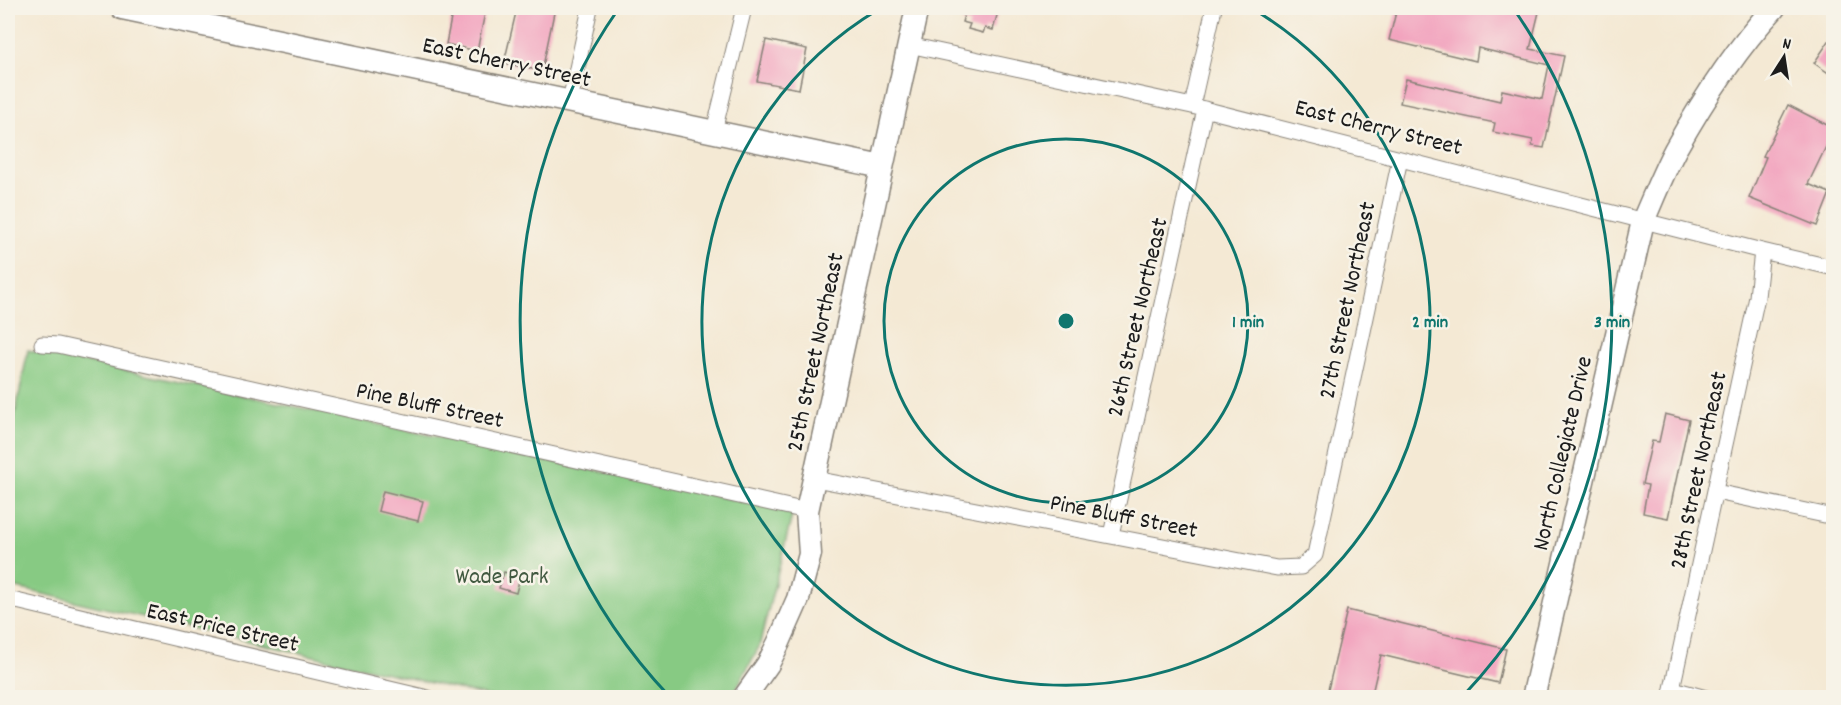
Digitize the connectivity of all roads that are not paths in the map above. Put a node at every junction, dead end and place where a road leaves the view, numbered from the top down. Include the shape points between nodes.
1 (122, 8) edge
2 (590, 8) edge
3 (744, 8) edge
4 (917, 8) edge
5 (1214, 8) edge
6 (1774, 8) edge
7 (909, 45) junction
8 (570, 101) junction
9 (1198, 108) junction
10 (714, 132) junction
11 (1400, 159) junction
12 (882, 166) junction
13 (1643, 221) junction
14 (1762, 251) junction
15 (1833, 268) edge
16 (42, 344) dead end
17 (1336, 451) joint
18 (815, 478) junction
19 (1716, 492) junction
20 (807, 511) junction
21 (1833, 517) edge
22 (1111, 535) junction
23 (8, 598) edge
24 (1671, 693) edge
25 (428, 698) edge
26 (744, 698) edge
27 (1533, 698) edge
28 (1706, 698) edge

1 - 8 street, East Cherry Street
2 - 8 street
3 - 10 street
4 - 7 street, 25th Street Northeast
5 - 9 street, 26th Street Northeast
6 - 13 street, North Collegiate Drive via 1714,85 1675,151
7 - 9 street, East Cherry Street
7 - 12 street, 25th Street Northeast
8 - 10 street, East Cherry Street
9 - 11 street, East Cherry Street
9 - 22 street, 26th Street Northeast
10 - 12 street, East Cherry Street
11 - 13 street, East Cherry Street
11 - 17 street, 27th Street Northeast
12 - 18 street, 25th Street Northeast
13 - 14 street, East Cherry Street
13 - 27 street, North Collegiate Drive
14 - 15 street, East Cherry Street
14 - 19 street, 28th Street Northeast via 1757,297
16 - 20 street, Pine Bluff Street
17 - 22 street, Pine Bluff Street via 1315,555 1301,567 1277,568
18 - 20 street, 25th Street Northeast
18 - 22 street, Pine Bluff Street
19 - 21 street
19 - 24 street, 28th Street Northeast
20 - 26 street, 25th Street Northeast via 810,554 798,599 772,657
23 - 25 street, East Price Street
24 - 28 street

